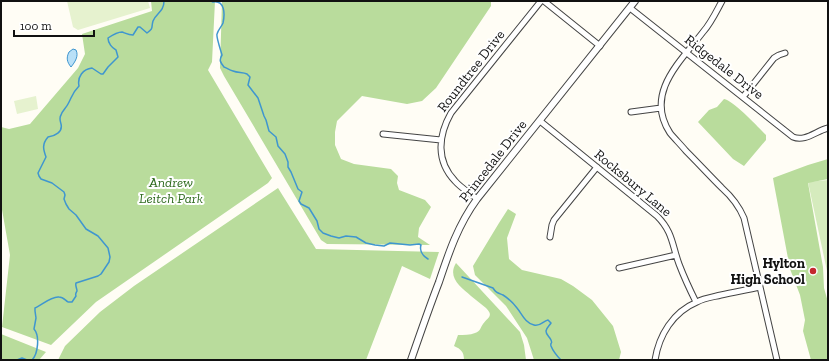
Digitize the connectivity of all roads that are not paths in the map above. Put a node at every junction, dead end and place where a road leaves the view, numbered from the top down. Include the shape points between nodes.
1 (542, 1) edge
2 (635, 1) edge
3 (722, 1) edge
4 (630, 8) junction
5 (600, 46) junction
6 (687, 53) junction
7 (785, 53) dead end
8 (743, 97) junction
9 (662, 108) junction
10 (632, 112) dead end
11 (540, 120) junction
12 (828, 128) edge
13 (383, 134) dead end
14 (441, 140) junction
15 (597, 167) junction
16 (477, 199) junction
17 (550, 237) dead end
18 (676, 255) junction
19 (619, 268) dead end
20 (760, 287) junction
21 (696, 302) junction
22 (411, 360) edge
23 (655, 360) edge
24 (777, 360) edge

1 - 5 street
1 - 14 street, Roundtree Drive via 451,114
2 - 4 street, Princedale Drive
3 - 6 street via 705,30
4 - 5 street, Princedale Drive
4 - 6 street, Ridgedale Drive
5 - 11 street, Princedale Drive
6 - 8 street, Ridgedale Drive
6 - 9 street via 666,82
7 - 8 street via 774,58
8 - 12 street, Ridgedale Drive via 798,138 805,138
9 - 10 street
9 - 20 street via 664,122 671,135 729,194 740,209
11 - 15 street, Rocksbury Lane
11 - 16 street, Princedale Drive
13 - 14 street
14 - 16 street, Roundtree Drive via 441,152 448,170 458,184
15 - 17 street via 554,220
15 - 18 street, Rocksbury Lane via 662,220 670,233
16 - 22 street, Princedale Drive via 457,231
18 - 19 street
18 - 21 street, Rocksbury Lane
20 - 21 street
20 - 24 street
21 - 23 street via 681,312 668,326 661,338

